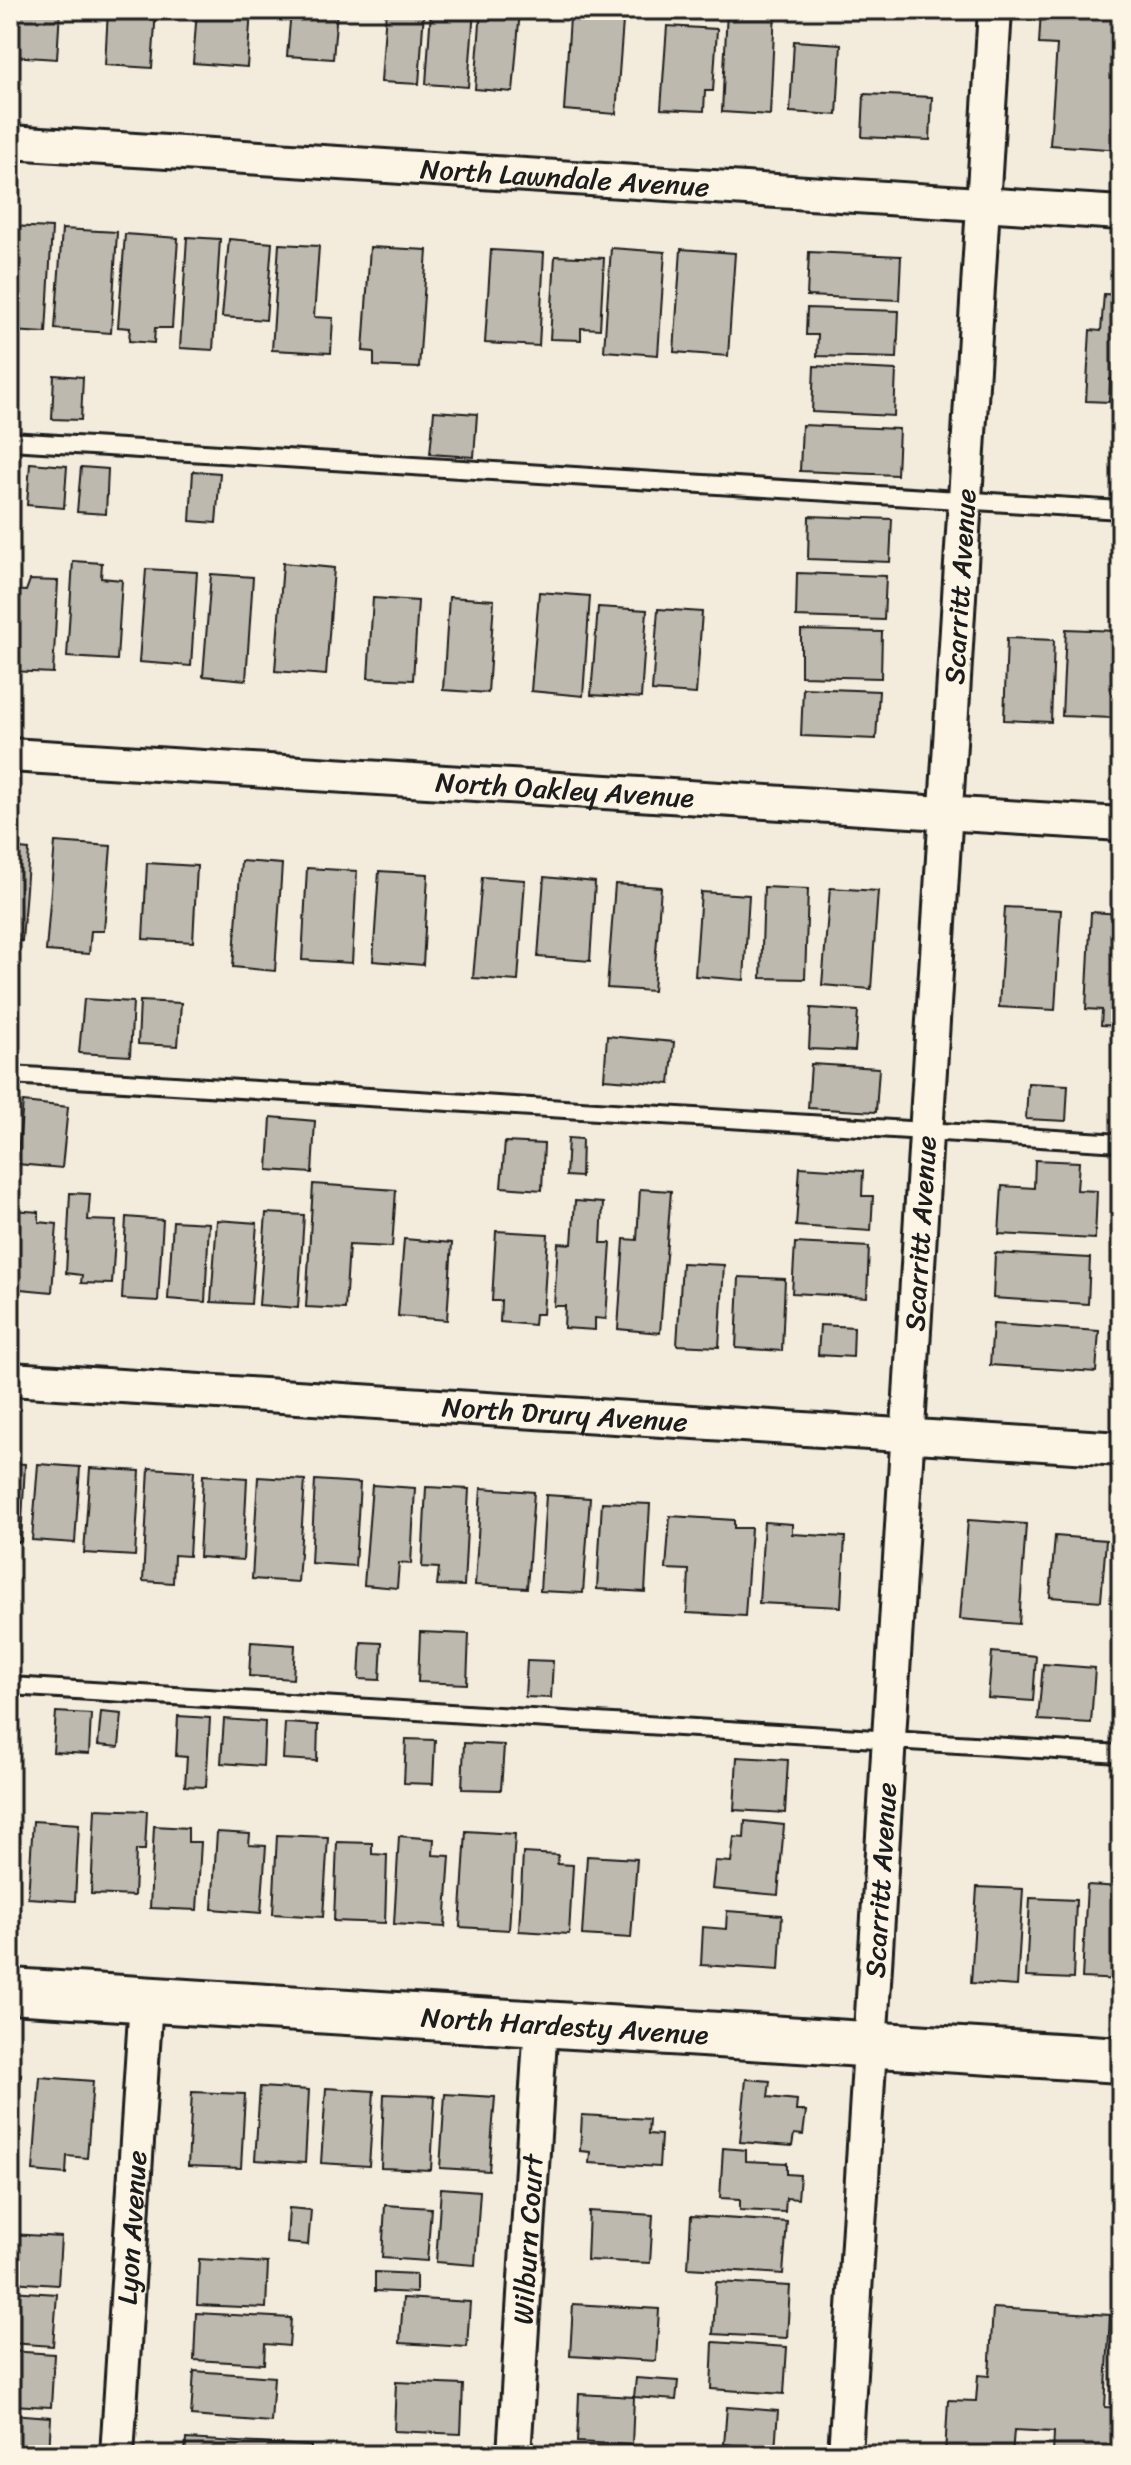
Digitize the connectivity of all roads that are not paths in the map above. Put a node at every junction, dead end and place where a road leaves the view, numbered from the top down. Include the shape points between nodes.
1 (995, 10) edge
2 (10, 142) edge
3 (983, 204) junction
4 (1121, 213) edge
5 (10, 441) edge
6 (965, 500) junction
7 (1121, 510) edge
8 (10, 755) edge
9 (946, 813) junction
10 (1121, 824) edge
11 (10, 1075) edge
12 (926, 1132) junction
13 (1121, 1143) edge
14 (10, 1379) edge
15 (908, 1435) junction
16 (1121, 1449) edge
17 (10, 1686) edge
18 (889, 1740) junction
19 (1121, 1754) edge
20 (10, 1991) edge
21 (146, 2000) junction
22 (541, 2023) junction
23 (870, 2044) junction
24 (1121, 2060) edge
25 (117, 2455) edge
26 (514, 2455) edge
27 (845, 2455) edge

1 - 3 street, Scarritt Avenue
2 - 3 street, North Lawndale Avenue
3 - 4 street, North Lawndale Avenue
3 - 6 street, Scarritt Avenue
5 - 6 lane
6 - 7 lane
6 - 9 street, Scarritt Avenue
8 - 9 street, North Oakley Avenue
9 - 10 street, North Oakley Avenue
9 - 12 street, Scarritt Avenue
11 - 12 lane
12 - 13 lane
12 - 15 street, Scarritt Avenue
14 - 15 street, North Drury Avenue
15 - 16 street, North Drury Avenue
15 - 18 street, Scarritt Avenue
17 - 18 lane
18 - 19 lane
18 - 23 street, Scarritt Avenue
20 - 21 street, North Hardesty Avenue
21 - 22 street, North Hardesty Avenue
21 - 25 street, Lyon Avenue
22 - 23 street, North Hardesty Avenue
22 - 26 street, Wilburn Court
23 - 24 street, North Hardesty Avenue
23 - 27 street, Scarritt Avenue

